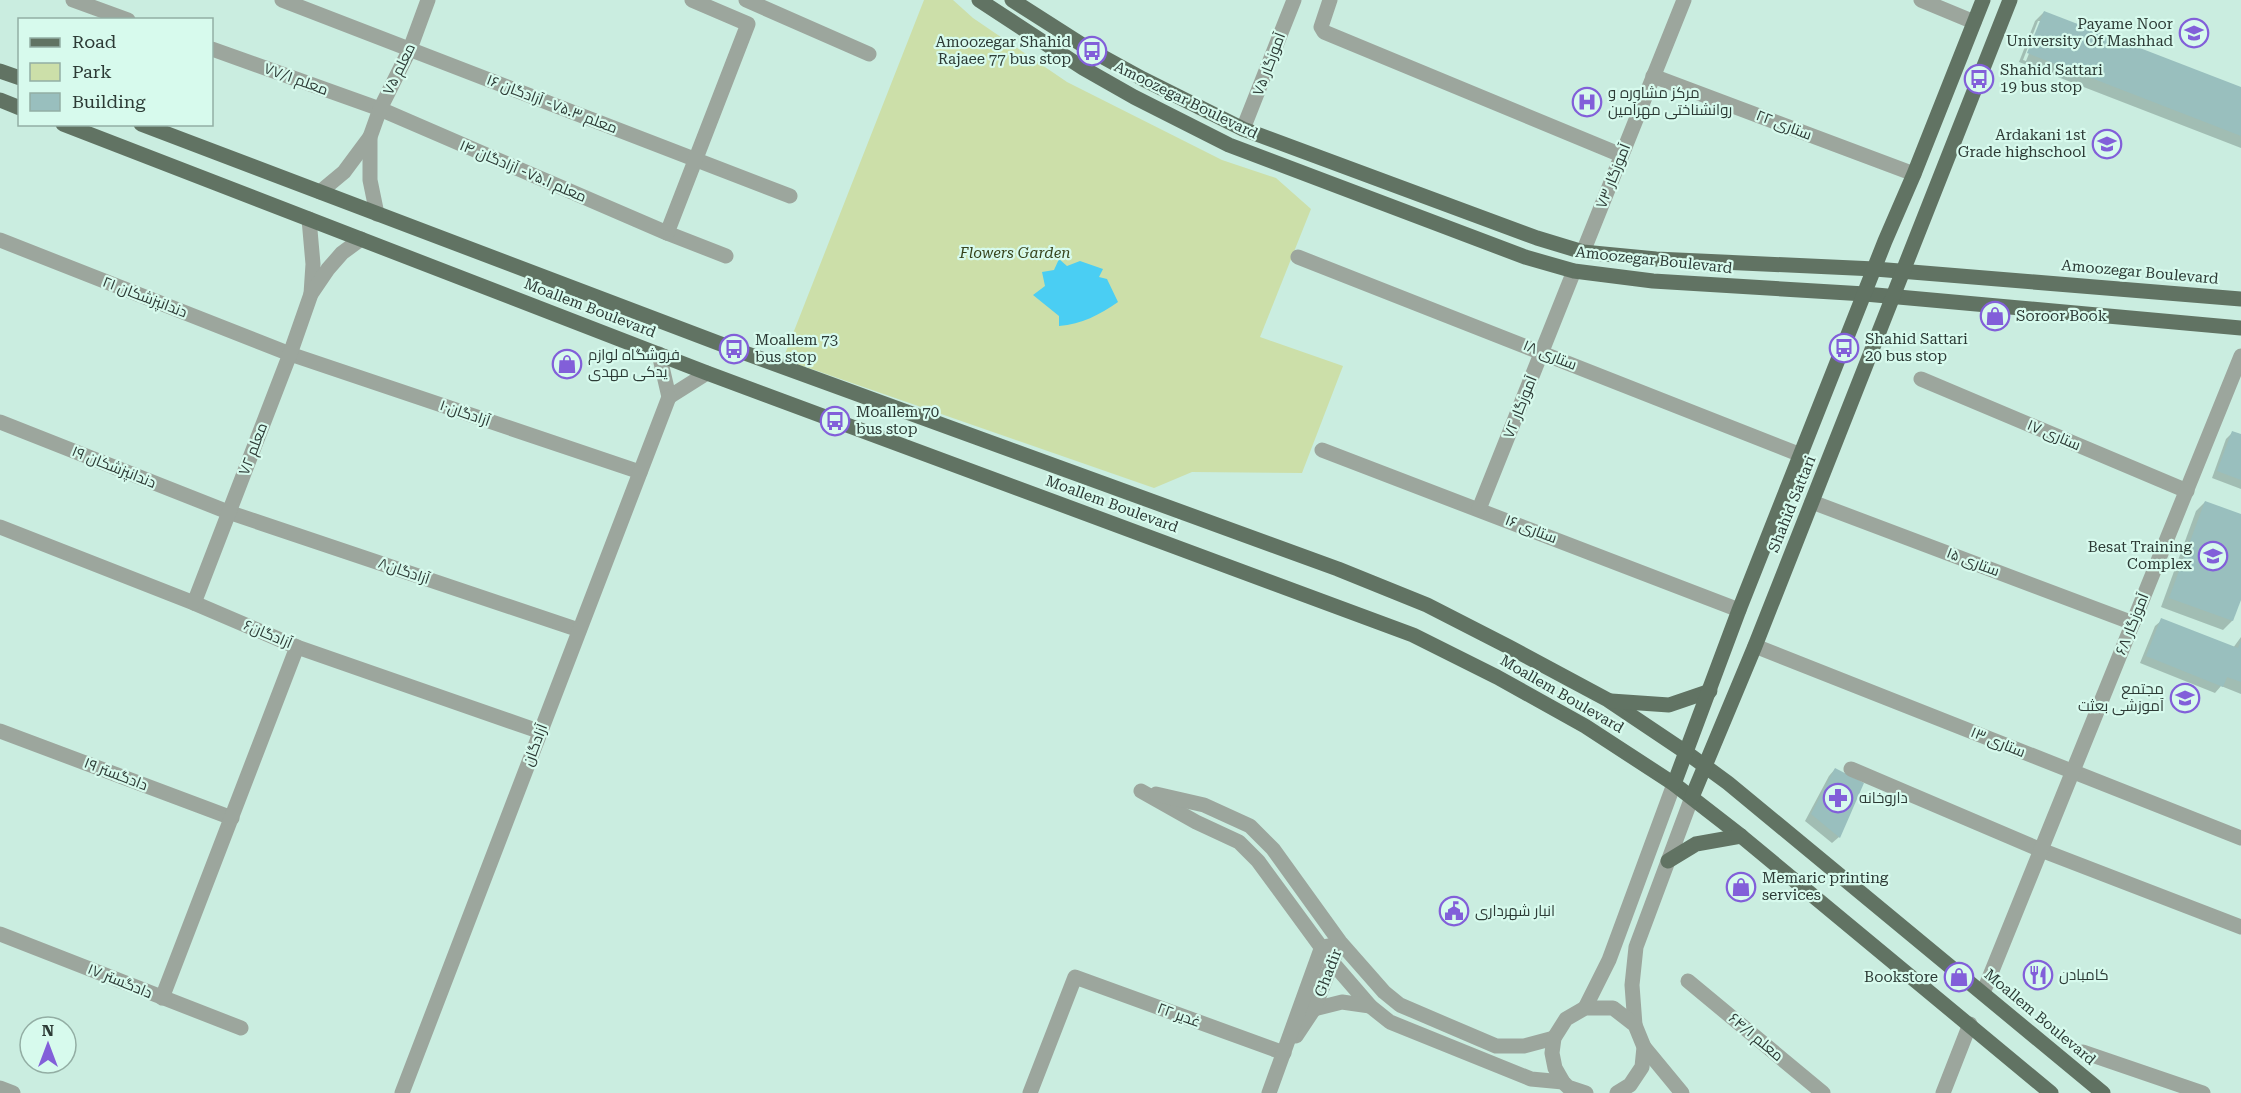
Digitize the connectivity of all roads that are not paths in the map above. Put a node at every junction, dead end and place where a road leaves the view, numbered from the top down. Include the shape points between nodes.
1 (73, 0) edge
2 (282, 0) edge
3 (428, 0) edge
4 (692, 0) edge
5 (741, 0) edge
6 (746, 0) edge
7 (979, 0) edge
8 (1012, 0) edge
9 (1294, 0) edge
10 (1330, 0) edge
11 (1684, 0) edge
12 (1921, 0) edge
13 (1983, 0) edge
14 (2010, 0) edge
15 (122, 18) edge
16 (734, 18) junction
17 (1974, 22) junction
18 (213, 49) edge
19 (410, 49) junction
20 (868, 54) dead end
21 (0, 71) edge
22 (1653, 76) junction
23 (18, 77) edge
24 (0, 100) edge
25 (18, 107) edge
26 (380, 109) junction
27 (68, 126) edge
28 (146, 126) edge
29 (1244, 129) junction
30 (370, 137) junction
31 (1621, 155) junction
32 (695, 159) junction
33 (1914, 174) junction
34 (320, 192) junction
35 (790, 196) dead end
36 (377, 213) junction
37 (309, 219) junction
38 (667, 233) junction
39 (361, 239) junction
40 (0, 240) edge
41 (1582, 252) junction
42 (726, 256) dead end
43 (1298, 257) dead end
44 (1875, 268) junction
45 (1574, 271) junction
46 (1903, 271) junction
47 (311, 294) junction
48 (1865, 294) junction
49 (1893, 297) junction
50 (2241, 299) edge
51 (2241, 328) edge
52 (1542, 352) junction
53 (290, 354) junction
54 (659, 354) junction
55 (2241, 356) edge
56 (707, 373) junction
57 (1921, 379) dead end
58 (669, 397) junction
59 (0, 422) edge
60 (1322, 450) dead end
61 (1801, 455) junction
62 (640, 472) junction
63 (2187, 491) junction
64 (1812, 502) junction
65 (1479, 509) junction
66 (228, 512) junction
67 (0, 527) edge
68 (194, 603) junction
69 (1740, 610) junction
70 (2133, 622) junction
71 (579, 630) junction
72 (1755, 646) junction
73 (297, 647) junction
74 (1710, 691) junction
75 (1608, 700) junction
76 (0, 730) edge
77 (541, 732) junction
78 (1687, 753) junction
79 (1705, 765) junction
80 (1851, 770) dead end
81 (2072, 772) junction
82 (1674, 784) junction
83 (1692, 797) junction
84 (232, 818) junction
85 (1741, 836) junction
86 (2241, 838) edge
87 (2041, 850) junction
88 (1668, 861) junction
89 (2241, 927) edge
90 (0, 934) edge
91 (1340, 942) junction
92 (1321, 949) junction
93 (1332, 962) junction
94 (1688, 981) dead end
95 (1983, 993) junction
96 (162, 998) junction
97 (1370, 1006) junction
98 (1585, 1008) junction
99 (1314, 1009) junction
100 (1970, 1024) junction
101 (1635, 1025) junction
102 (241, 1028) dead end
103 (1554, 1038) junction
104 (1644, 1047) junction
105 (2083, 1052) dead end
106 (1284, 1053) junction
107 (1567, 1087) edge
108 (0, 1088) edge
109 (13, 1093) edge
110 (402, 1093) edge
111 (1030, 1093) edge
112 (1269, 1093) edge
113 (1586, 1093) edge
114 (1617, 1093) edge
115 (1682, 1093) edge
116 (1823, 1093) edge
117 (1943, 1093) edge
118 (2051, 1093) edge
119 (2103, 1093) edge
120 (2203, 1093) edge

1 - 15 street
2 - 19 street, معلم ۷۵.۳- آزادگان ۱۶
3 - 19 street, معلم ۷۵
4 - 16 street
5 - 16 street
6 - 20 street
7 - 45 main road, Amoozegar Boulevard via 1113,86 1229,145 1525,257
8 - 29 main road, Amoozegar Boulevard via 1092,51
9 - 29 street, آموزگار ۷۵
10 - 31 street via 1321,21 1324,32
11 - 22 street, ۷۳ آموزگار
12 - 17 street
13 - 17 main road, Shahid Sattari
14 - 46 main road, Shahid Sattari
16 - 32 street via 748,24
17 - 33 main road, Shahid Sattari
18 - 26 street, معلم ۷۷/۱
19 - 26 street, معلم ۷۵
19 - 32 street, معلم ۷۵.۳- آزادگان ۱۶
21 - 23 main road
22 - 31 street, ۷۳ آموزگار
22 - 33 street, ستاری ۲۲
24 - 25 main road
26 - 30 street, معلم ۷۵
26 - 38 street, معلم ۷۵.۱- آزادگان ۱۴
27 - 37 main road, Moallem Boulevard
28 - 34 main road, Moallem Boulevard
29 - 41 main road, Amoozegar Boulevard
30 - 34 street via 344,172
30 - 36 street via 370,180
31 - 41 street, ۷۳ آموزگار
32 - 35 street, معلم ۷۵.۳- آزادگان ۱۶
32 - 38 street
33 - 44 main road, Shahid Sattari
34 - 36 main road, Moallem Boulevard
36 - 75 main road, Moallem Boulevard via 734,349 1348,573 1427,605
37 - 39 main road, Moallem Boulevard
37 - 47 street
38 - 42 street, معلم ۷۵.۱- آزادگان ۱۴
39 - 47 street via 342,253
39 - 54 main road, Moallem Boulevard
40 - 53 street, دندانپزشکان ۲۱
41 - 44 main road, Amoozegar Boulevard
43 - 52 street, ستاری ۱۸
44 - 46 main road, Amoozegar Boulevard
44 - 48 main road, Shahid Sattari
45 - 48 main road, Amoozegar Boulevard via 1653,281
45 - 52 street, ۷۲ آموزگار
46 - 49 main road, Shahid Sattari
46 - 50 main road, Amoozegar Boulevard
47 - 53 street, معلم ۷۲
48 - 49 main road, Amoozegar Boulevard
48 - 61 main road, Shahid Sattari
49 - 51 main road, Amoozegar Boulevard
49 - 64 main road, Shahid Sattari
52 - 61 street, ستاری ۱۸
52 - 65 street, ۷۲ آموزگار
53 - 62 street, آزادگان۱۰
53 - 66 street, معلم ۷۲
54 - 56 main road, Moallem Boulevard
54 - 58 street
55 - 63 street, آموزگار ۶۸
56 - 58 street
56 - 82 main road, Moallem Boulevard via 1413,635 1585,726
57 - 63 street, ستاری ۱۷
58 - 62 street, آزادگان
59 - 66 street, دندانپزشکان ۱۹
60 - 65 street, ستاری ۱۶
61 - 69 main road, Shahid Sattari
62 - 71 street, آزادگان
63 - 70 street, آموزگار ۶۸
64 - 70 street, ستاری ۱۵
64 - 72 main road, Shahid Sattari
65 - 69 street, ستاری ۱۶
66 - 68 street, معلم ۷۲
66 - 71 street, آزادگان۸
67 - 68 street, آزادگان۶
68 - 73 street, آزادگان۶
69 - 74 main road, Shahid Sattari
70 - 81 street, آموزگار ۶۸
71 - 77 street, آزادگان
72 - 79 main road, Shahid Sattari
72 - 81 street, ستاری ۱۳
73 - 77 street, آزادگان۶
73 - 84 street
74 - 75 main road via 1669,705
74 - 78 main road, Shahid Sattari
75 - 78 main road, Moallem Boulevard
76 - 84 street, دادگستر ۱۹
77 - 110 street, آزادگان
78 - 79 main road, Moallem Boulevard
78 - 82 main road, Shahid Sattari
79 - 83 main road, Shahid Sattari
79 - 95 main road, Moallem Boulevard
80 - 87 street
81 - 86 street, ستاری ۱۳
81 - 87 street, آموزگار ۶۸
82 - 83 main road, Moallem Boulevard
82 - 98 street, Shahid Sattari via 1609,960
83 - 85 main road, Moallem Boulevard
83 - 88 street, Shahid Sattari
84 - 96 street
85 - 88 main road via 1696,844
85 - 100 main road, Moallem Boulevard
87 - 89 street
87 - 95 street, آموزگار ۶۸
88 - 101 street, Shahid Sattari via 1636,947 1632,985
90 - 96 street, دادگستر ۱۷
91 - 92 street, Ghadir
91 - 92 street via 1273,849 1250,826 1204,805 1141,791 1239,842 1258,861
91 - 93 street, Ghadir
91 - 103 street via 1400,1005 1496,1046 1524,1047
92 - 93 street
92 - 106 street, Ghadir
93 - 97 street
93 - 99 street, Ghadir
94 - 116 street, معلم ۶۴/۱
95 - 119 main road, Moallem Boulevard
96 - 102 street, دادگستر ۱۷
97 - 99 street via 1342,1002
97 - 107 street via 1390,1022 1531,1079
98 - 101 street via 1613,1008
98 - 103 street via 1566,1019
99 - 106 street, Ghadir
100 - 117 street
100 - 118 main road, Moallem Boulevard
101 - 104 street
103 - 107 street via 1555,1068
104 - 114 street via 1642,1068 1630,1085
104 - 115 street
105 - 120 street
106 - 111 street, غدیر ۲۲ via 1075,977
106 - 112 street, Ghadir
107 - 113 street
108 - 109 street

